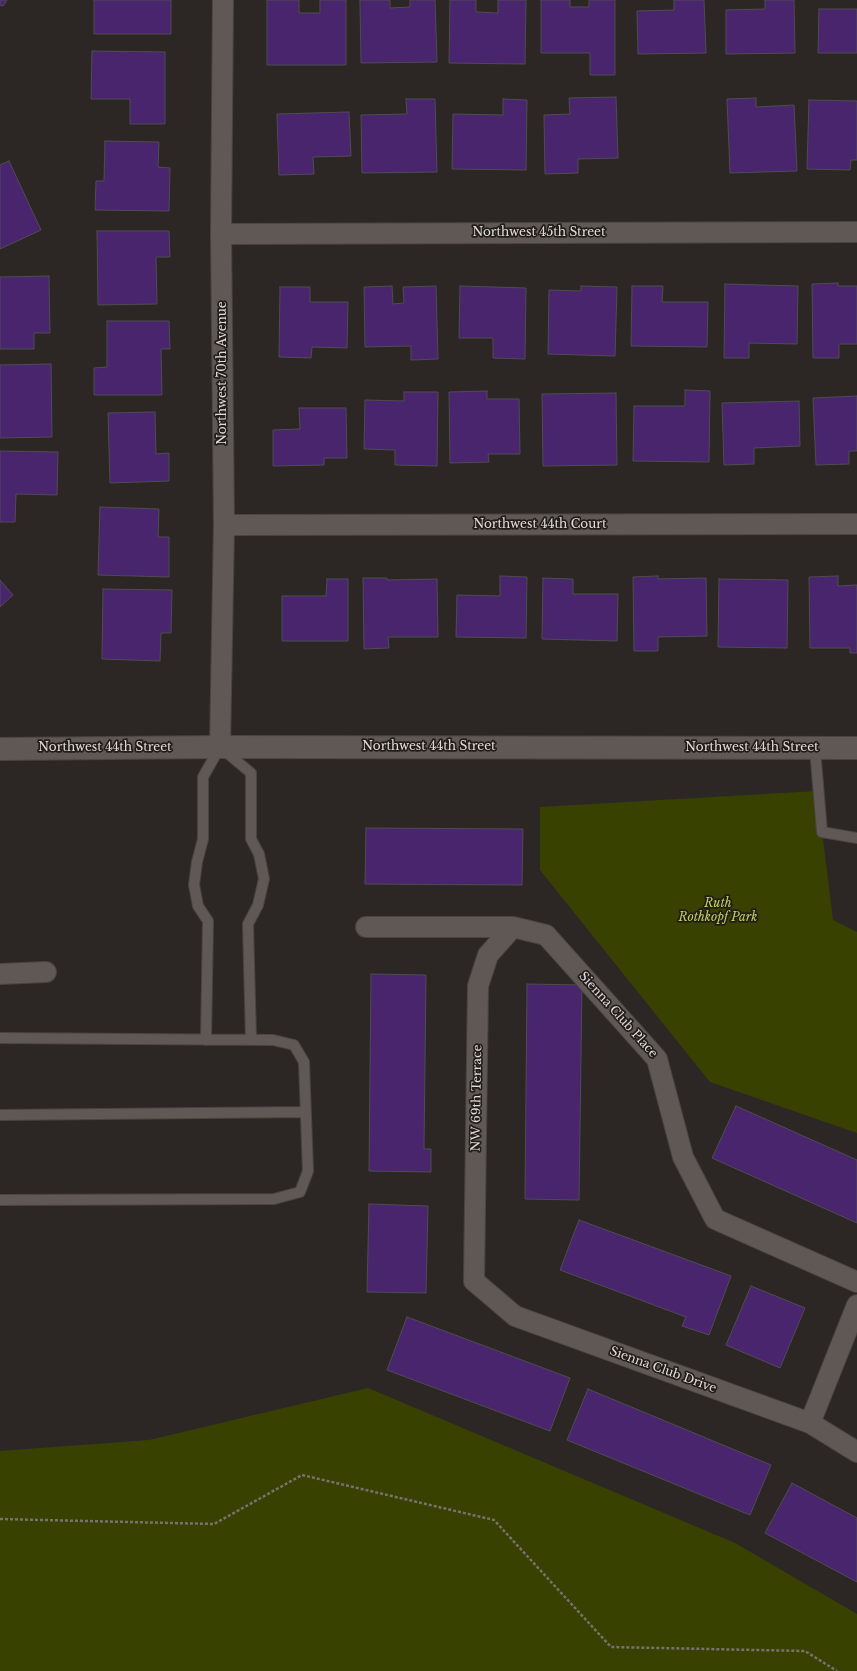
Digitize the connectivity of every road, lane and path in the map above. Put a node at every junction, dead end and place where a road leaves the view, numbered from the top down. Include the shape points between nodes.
1 (223, 0) edge
2 (857, 232) edge
3 (222, 234) junction
4 (857, 524) edge
5 (224, 525) junction
6 (220, 747) junction
7 (857, 748) edge
8 (0, 749) edge
9 (815, 749) junction
10 (857, 838) edge
11 (513, 926) junction
12 (366, 927) dead end
13 (46, 972) dead end
14 (0, 974) edge
15 (0, 1038) edge
16 (206, 1040) junction
17 (251, 1040) junction
18 (305, 1112) junction
19 (0, 1115) edge
20 (0, 1200) edge
21 (474, 1281) joint
22 (857, 1282) edge
23 (857, 1305) edge
24 (810, 1423) junction
25 (857, 1452) edge
26 (0, 1519) edge
27 (837, 1671) edge

1 - 3 street, Northwest 70th Avenue
2 - 3 street, Northwest 45th Street
3 - 5 street, Northwest 70th Avenue
4 - 5 street, Northwest 44th Court
5 - 6 street, Northwest 70th Avenue
6 - 8 street, Northwest 44th Street
6 - 9 street, Northwest 44th Street
6 - 16 lane via 203,777 204,839 194,885 198,906 208,921
6 - 17 lane via 251,773 251,840 259,854 264,879 258,905 248,924
7 - 9 street, Northwest 44th Street
9 - 10 lane via 822,832
11 - 12 street, Sienna Club Place
11 - 21 street, NW 69th Terrace via 488,955 478,986
11 - 22 street, Sienna Club Place via 546,935 658,1059 683,1157 715,1219
13 - 14 street
15 - 16 lane
16 - 17 lane
17 - 18 lane via 273,1040 294,1045 304,1062
18 - 19 lane
18 - 20 lane via 308,1171 300,1192 274,1199
21 - 24 street, Sienna Club Drive via 515,1316
23 - 24 street
24 - 25 street, Sienna Club Drive
26 - 27 path via 214,1524 302,1475 494,1520 611,1647 805,1651

